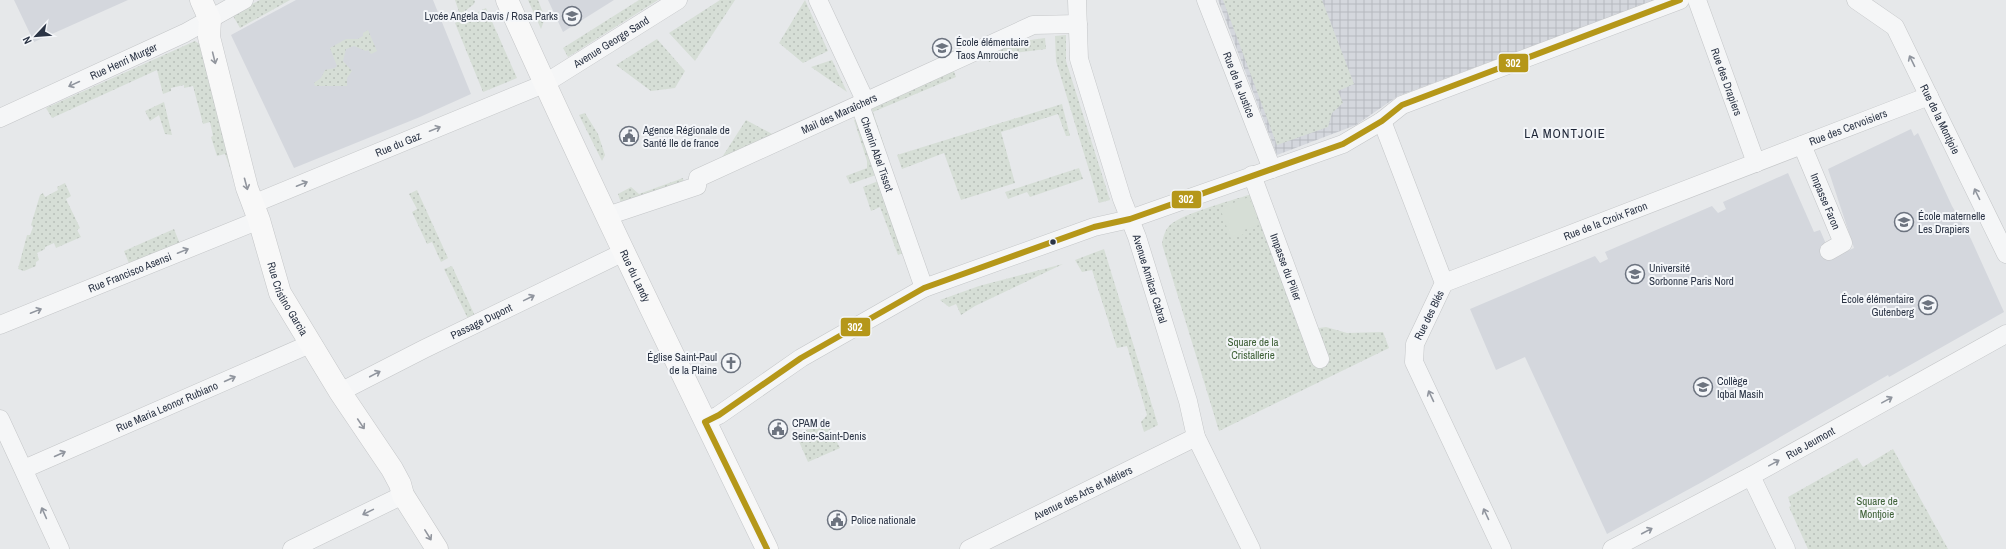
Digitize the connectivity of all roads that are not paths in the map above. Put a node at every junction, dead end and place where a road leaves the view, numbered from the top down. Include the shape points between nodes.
1 (201, 0) edge
2 (244, 0) edge
3 (507, 0) edge
4 (678, 0) edge
5 (818, 0) edge
6 (1077, 0) edge
7 (1206, 0) edge
8 (1680, 0) edge
9 (1697, 0) edge
10 (1856, 0) edge
11 (210, 20) junction
12 (1078, 24) junction
13 (544, 84) junction
14 (1929, 96) junction
15 (862, 102) junction
16 (0, 118) edge
17 (1382, 121) junction
18 (1802, 145) junction
19 (1761, 161) junction
20 (1272, 169) junction
21 (1252, 175) junction
22 (256, 212) junction
23 (607, 216) junction
24 (1130, 219) junction
25 (1829, 251) dead end
26 (624, 252) junction
27 (2006, 254) edge
28 (1444, 283) junction
29 (924, 288) junction
30 (0, 325) edge
31 (2006, 334) edge
32 (310, 344) junction
33 (1320, 359) dead end
34 (340, 392) junction
35 (0, 418) edge
36 (705, 422) junction
37 (1196, 437) junction
38 (24, 469) junction
39 (1751, 476) junction
40 (403, 495) junction
41 (1617, 548) edge
42 (60, 549) edge
43 (292, 549) edge
44 (437, 549) edge
45 (767, 549) edge
46 (969, 549) edge
47 (1251, 549) edge
48 (1502, 549) edge
49 (1786, 549) edge

1 - 11 main road
2 - 11 street, Rue Henri Murger
3 - 13 main road, Rue du Landy
4 - 13 street, Avenue George Sand
5 - 15 street, Chemin Abel Tissot via 863,96
6 - 12 street, Avenue Amilcar Cabral
7 - 20 street, Rue de la Justice
8 - 17 street via 1402,105
9 - 19 street, Rue des Drapiers
14 -> 10 street, Rue de la Montjoie via 1895,27
11 -> 16 street, Rue Henri Murger
11 -> 22 main road, Rue Cristino Garcia via 209,37 247,188
12 - 15 street, Mail des Maraîchers via 1033,25
12 - 24 street, Avenue Amilcar Cabral via 1078,59
22 -> 13 street, Rue du Gaz
13 - 23 main road, Rue du Landy
14 - 18 street, Rue des Cervoisiers
27 -> 14 street, Rue de la Montjoie
15 - 23 street, Mail des Maraîchers via 698,178 697,186
15 - 29 street, Chemin Abel Tissot via 861,108
17 - 20 street via 1344,144
17 - 28 street, Rue des Blés
18 - 19 street, Rue des Cervoisiers
18 - 25 street, Impasse Faron via 1843,243
19 - 28 street, Rue de la Croix Faron
20 - 21 street
21 - 24 street
21 - 33 street, Impasse du Pilier
30 -> 22 street, Rue Francisco Asensi
22 - 32 main road, Rue Cristino Garcia via 280,293
23 - 26 main road, Rue du Landy
24 - 29 street via 1094,227
24 - 37 street, Avenue Amilcar Cabral via 1185,393
34 -> 26 street, Passage Dupont
26 - 36 main road, Rue du Landy
48 -> 28 street, Rue des Blés via 1414,362 1415,344
29 - 36 street via 801,358
39 -> 31 street, Rue Jeumont
32 - 34 main road, Rue Cristino Garcia
38 -> 32 street, Rue Maria Leonor Rubiano
34 -> 40 main road, Rue Cristino Garcia via 392,469
35 - 38 street
36 - 45 main road, Rue du Landy
37 - 46 street, Avenue des Arts et Métiers
37 - 47 street, Avenue Amilcar Cabral
42 -> 38 street
41 -> 39 street, Rue Jeumont
39 - 49 street
40 -> 43 street
40 -> 44 main road, Rue Cristino Garcia

